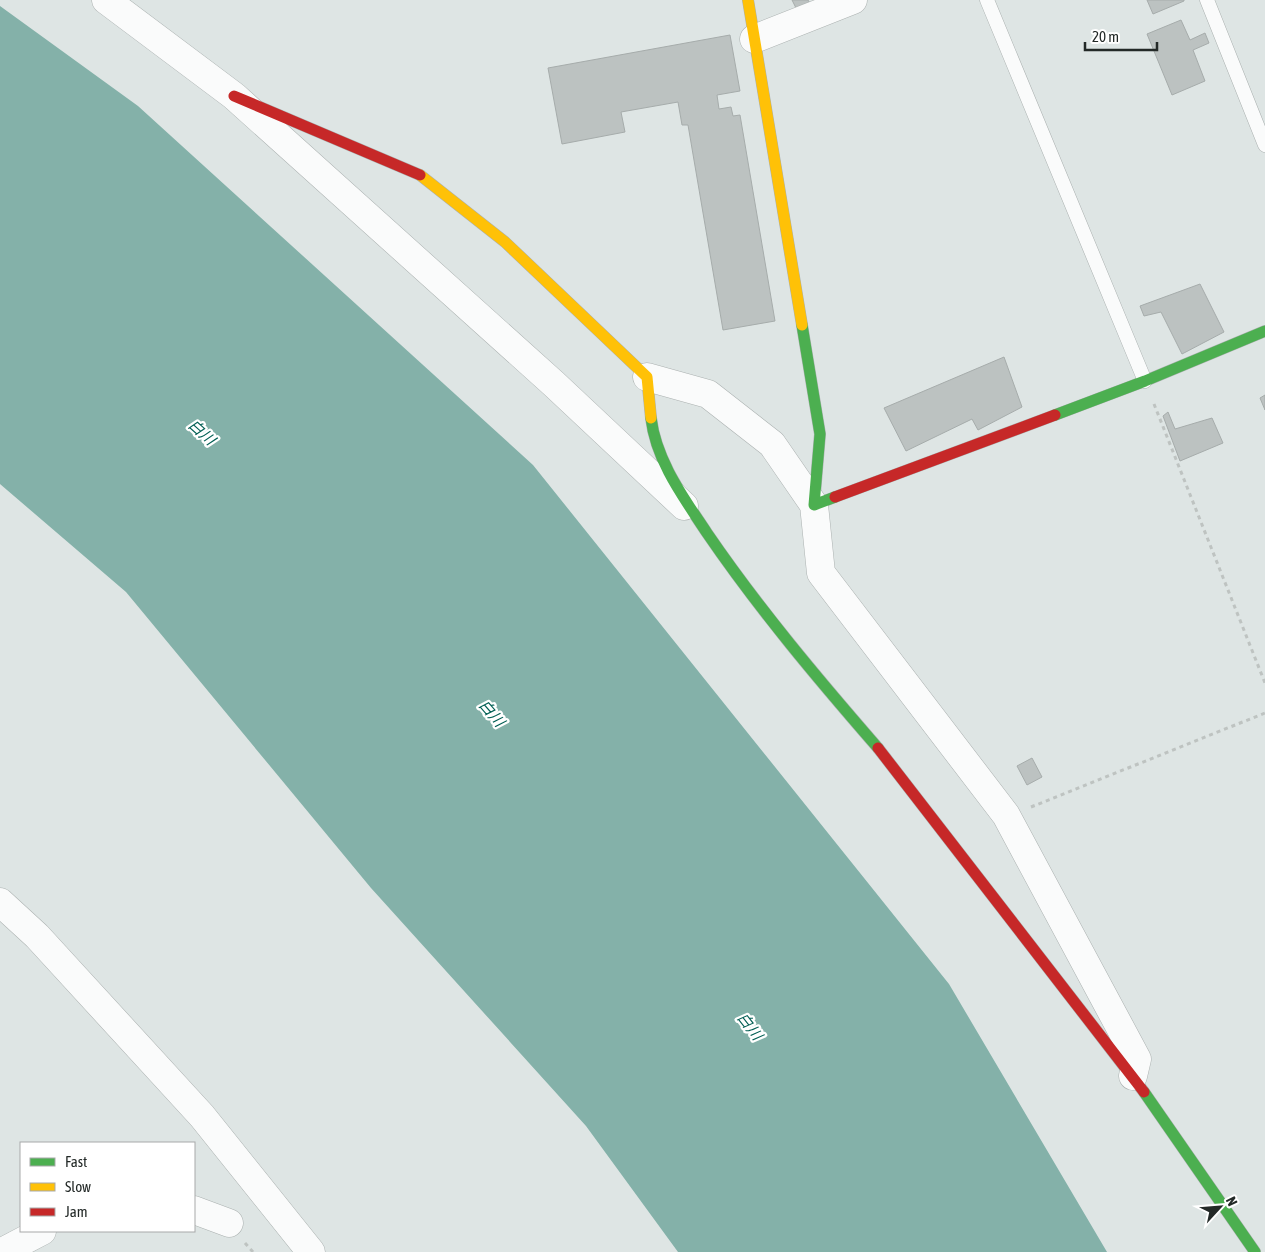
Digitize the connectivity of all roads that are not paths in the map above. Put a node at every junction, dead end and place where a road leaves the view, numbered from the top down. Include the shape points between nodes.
1 (106, 0) edge
2 (748, 0) edge
3 (853, 0) edge
4 (987, 0) edge
5 (1207, 0) edge
6 (754, 39) junction
7 (234, 96) junction
8 (1265, 145) edge
9 (1265, 331) edge
10 (647, 377) junction
11 (1145, 380) junction
12 (814, 505) junction
13 (700, 521) junction
14 (0, 902) edge
15 (1133, 1076) junction
16 (195, 1210) edge
17 (229, 1224) dead end
18 (40, 1232) edge
19 (2, 1252) edge
20 (311, 1252) edge
21 (1255, 1252) edge

1 - 7 street
2 - 6 street
3 - 6 street
4 - 11 lane
5 - 8 lane
6 - 12 street via 820,434
7 - 10 street via 424,176 505,242
7 - 13 street via 554,384
9 - 11 street
10 - 12 street via 708,394 772,444
10 - 13 street via 655,435 672,479
11 - 12 street
12 - 15 street via 821,573 1006,815 1137,1059
13 - 15 street via 766,615 888,759
14 - 20 street via 37,936 202,1116
15 - 21 street
16 - 17 street
18 - 19 street

